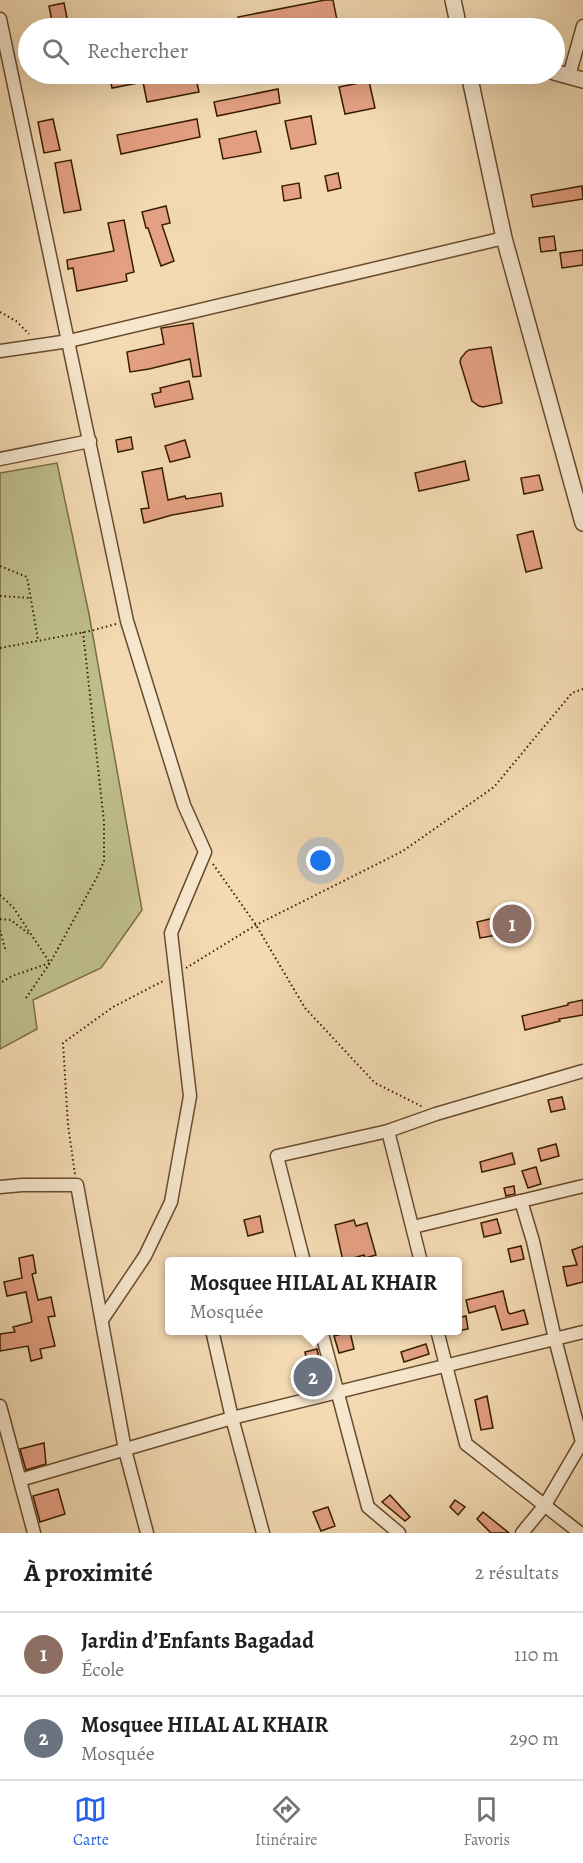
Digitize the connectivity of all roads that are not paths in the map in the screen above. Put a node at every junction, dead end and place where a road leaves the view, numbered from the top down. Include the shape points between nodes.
1 (453, 0) edge
2 (457, 18) edge
3 (0, 19) edge
4 (583, 26) edge
5 (569, 76) edge
6 (470, 84) edge
7 (504, 238) junction
8 (69, 341) junction
9 (0, 351) edge
10 (90, 441) junction
11 (0, 459) edge
12 (580, 499) edge
13 (583, 523) edge
14 (583, 1071) edge
15 (388, 1131) junction
16 (583, 1186) edge
17 (0, 1187) edge
18 (521, 1201) junction
19 (413, 1227) junction
20 (303, 1257) edge
21 (420, 1257) edge
22 (102, 1320) junction
23 (583, 1332) edge
24 (213, 1335) edge
25 (322, 1335) edge
26 (438, 1335) edge
27 (555, 1339) junction
28 (446, 1365) junction
29 (337, 1394) junction
30 (0, 1406) edge
31 (232, 1418) junction
32 (125, 1450) junction
33 (20, 1480) junction
34 (545, 1505) junction
35 (34, 1533) edge
36 (147, 1533) edge
37 (263, 1533) edge
38 (399, 1533) edge
39 (522, 1533) edge
40 (580, 1533) edge

1 - 2 street
3 - 8 street
4 - 5 street
6 - 7 street
7 - 8 street
7 - 12 street
8 - 9 street
8 - 10 street
10 - 11 street
10 - 22 street via 127,621 184,805 205,852 171,933 190,1096 171,1202 145,1256
12 - 13 street
14 - 15 street
15 - 19 street
15 - 20 street via 277,1156
16 - 18 street
17 - 22 street via 77,1185
18 - 19 street
18 - 27 street
19 - 21 street
22 - 32 street
23 - 27 street
24 - 31 street
25 - 29 street
26 - 28 street
27 - 28 street
27 - 34 street via 582,1442
28 - 29 street
28 - 34 street via 466,1444
29 - 31 street
29 - 38 street via 368,1507
30 - 33 street
31 - 32 street
31 - 37 street
32 - 33 street
32 - 36 street
33 - 35 street
34 - 39 street
34 - 40 street

